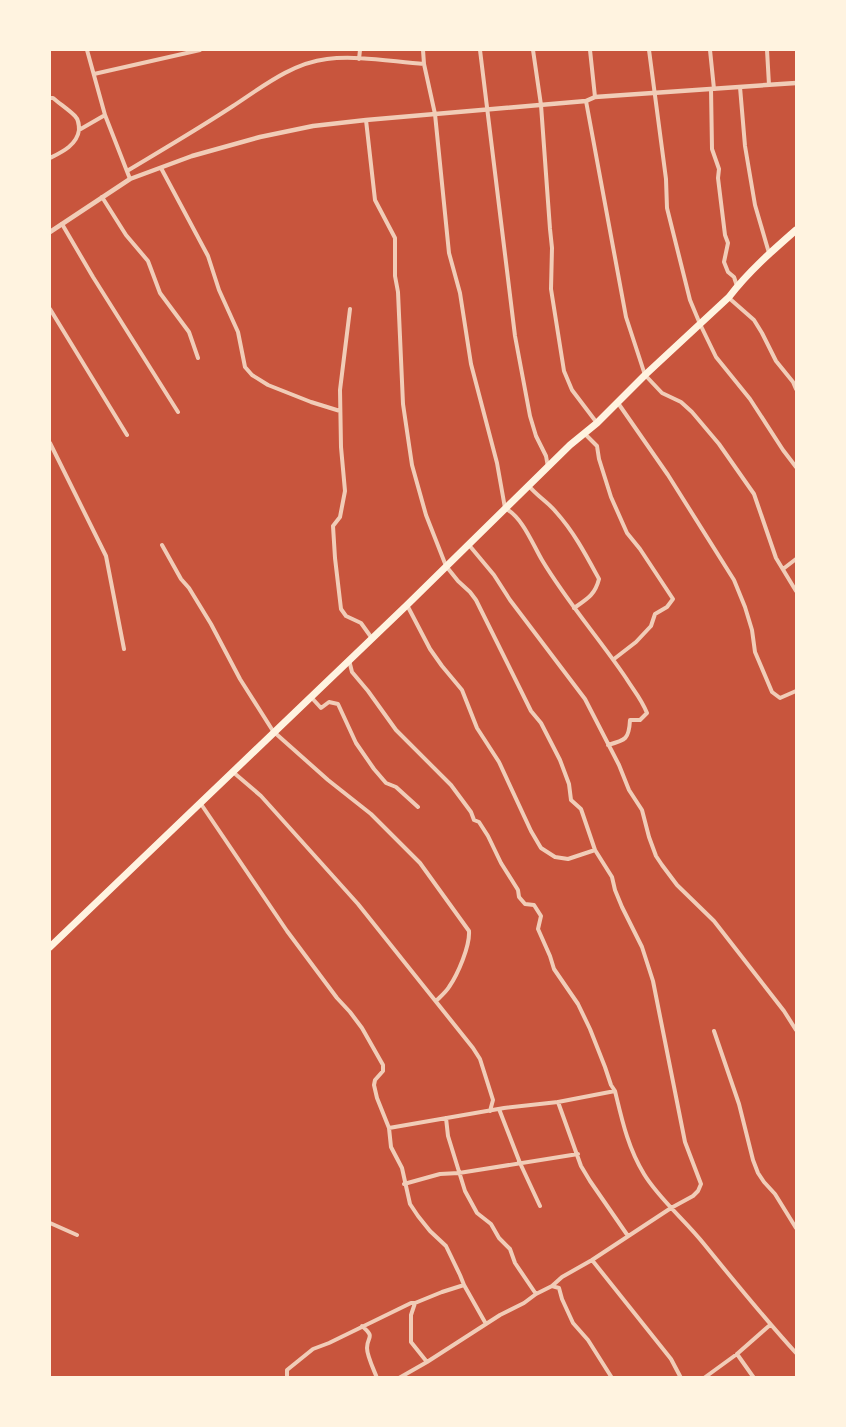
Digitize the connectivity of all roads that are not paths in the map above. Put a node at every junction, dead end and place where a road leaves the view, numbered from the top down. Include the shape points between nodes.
1 (87, 50) edge
2 (200, 50) edge
3 (360, 50) edge
4 (423, 50) edge
5 (480, 50) edge
6 (533, 50) edge
7 (590, 50) edge
8 (649, 50) edge
9 (710, 50) edge
10 (767, 50) edge
11 (359, 59) junction
12 (424, 64) junction
13 (94, 74) junction
14 (796, 83) edge
15 (769, 85) junction
16 (740, 87) junction
17 (712, 89) junction
18 (654, 93) junction
19 (595, 97) junction
20 (50, 98) edge
21 (586, 101) junction
22 (541, 105) junction
23 (487, 110) junction
24 (435, 114) junction
25 (105, 115) junction
26 (366, 120) junction
27 (79, 130) junction
28 (50, 158) edge
29 (161, 168) junction
30 (127, 171) junction
31 (130, 179) junction
32 (102, 197) junction
33 (62, 223) junction
34 (796, 230) edge
35 (50, 232) edge
36 (769, 254) junction
37 (737, 286) junction
38 (729, 297) junction
39 (50, 309) edge
40 (350, 309) dead end
41 (700, 324) junction
42 (198, 358) dead end
43 (645, 375) junction
44 (796, 390) edge
45 (618, 403) junction
46 (340, 411) junction
47 (178, 412) dead end
48 (597, 423) junction
49 (584, 433) junction
50 (127, 435) dead end
51 (50, 443) edge
52 (546, 456) junction
53 (555, 460) junction
54 (548, 466) junction
55 (796, 467) edge
56 (529, 485) junction
57 (503, 495) junction
58 (513, 501) junction
59 (505, 508) junction
60 (162, 545) dead end
61 (468, 545) junction
62 (796, 560) edge
63 (446, 566) junction
64 (783, 569) junction
65 (796, 591) edge
66 (407, 605) junction
67 (574, 609) junction
68 (372, 638) junction
69 (124, 649) dead end
70 (614, 659) junction
71 (349, 660) junction
72 (338, 671) junction
73 (352, 672) junction
74 (796, 691) edge
75 (311, 697) junction
76 (274, 732) junction
77 (608, 745) junction
78 (233, 772) junction
79 (201, 804) junction
80 (418, 807) dead end
81 (595, 850) junction
82 (50, 947) edge
83 (436, 1001) junction
84 (796, 1030) edge
85 (714, 1031) dead end
86 (615, 1091) junction
87 (558, 1102) junction
88 (499, 1109) junction
89 (490, 1111) junction
90 (446, 1118) junction
91 (389, 1128) junction
92 (578, 1154) junction
93 (520, 1163) junction
94 (459, 1173) junction
95 (405, 1184) junction
96 (540, 1206) dead end
97 (671, 1208) junction
98 (50, 1223) edge
99 (796, 1228) edge
100 (77, 1235) dead end
101 (628, 1236) junction
102 (592, 1260) junction
103 (464, 1285) junction
104 (552, 1286) junction
105 (536, 1294) junction
106 (415, 1303) junction
107 (486, 1324) junction
108 (770, 1325) junction
109 (362, 1326) junction
110 (796, 1353) edge
111 (737, 1354) junction
112 (427, 1362) junction
113 (287, 1377) edge
114 (377, 1377) edge
115 (399, 1377) edge
116 (612, 1377) edge
117 (681, 1377) edge
118 (704, 1377) edge
119 (754, 1377) edge

1 - 13 street
2 - 13 street
3 - 11 street
4 - 12 street
5 - 23 street
6 - 22 street
7 - 19 street
8 - 18 street
9 - 17 street
10 - 15 street
11 - 12 street
11 - 30 street via 327,59 302,65
12 - 24 street
13 - 25 street
14 - 15 street
15 - 16 street
16 - 17 street
16 - 36 street via 755,205
17 - 18 street
17 - 37 street via 712,150 728,243 724,261
18 - 19 street
18 - 41 street via 667,208 690,300
19 - 21 street
20 - 27 street via 75,117
21 - 22 street
21 - 43 street via 626,317
22 - 23 street
22 - 48 street via 552,248 551,289 564,371 572,390
23 - 24 street
23 - 52 street via 515,336 530,416
24 - 26 street
24 - 57 street via 449,253
25 - 27 street
25 - 30 street
26 - 29 street via 260,137
26 - 63 street via 375,200 396,238 402,404 412,465
27 - 28 street via 75,142
29 - 31 street
29 - 46 street via 208,256 238,332 245,368 268,385
30 - 31 street
31 - 32 street
32 - 33 street
32 - 42 street via 148,261 160,293 189,332
33 - 35 street
33 - 47 street
34 - 36 highway
36 - 37 highway
37 - 38 highway
38 - 41 highway
38 - 44 street via 753,320
39 - 50 street
40 - 46 street
41 - 43 highway
41 - 55 street via 716,357
43 - 45 highway
43 - 64 street via 662,393 692,412 719,444 754,494
45 - 48 highway
45 - 74 street via 734,580 752,630 754,651 772,692 780,698
46 - 68 street via 345,491 340,517 333,526 341,609
48 - 49 highway
49 - 53 highway
49 - 70 street via 597,446 611,497 627,533 673,599 656,614 636,642
51 - 69 street via 106,556
52 - 53 street
52 - 54 street
53 - 54 highway
54 - 56 highway
56 - 58 highway
56 - 67 street via 573,532 599,579 597,589
57 - 58 street
57 - 59 street
58 - 59 highway
59 - 61 highway
59 - 67 street via 517,517
60 - 76 street
61 - 63 highway
61 - 77 street via 495,575 585,699
62 - 64 street
63 - 66 highway
63 - 81 street via 476,600 531,711 541,723 560,760 571,800 581,809
64 - 65 street
66 - 68 highway
66 - 81 street via 430,649 462,690 477,728 499,762 541,848 568,860
67 - 70 street
68 - 71 highway
70 - 77 street via 647,713 640,720 630,720 627,738
71 - 72 highway
71 - 73 street
72 - 73 street
72 - 75 highway
73 - 86 street via 396,730 451,785 488,836 519,897 538,911 538,929 554,969 578,1005
75 - 76 highway
75 - 80 street via 321,708 329,702 338,704 356,743 374,769
76 - 78 highway
76 - 83 street via 371,814 420,863 469,931 456,973
77 - 84 street via 642,810 656,856 677,885 714,921
78 - 79 highway
78 - 83 street via 261,796 358,904
79 - 82 highway
79 - 91 street via 287,932 362,1028 383,1065 374,1085
81 - 97 street via 612,877 651,972 685,1142 701,1184 696,1194
83 - 89 street via 480,1059 493,1100
85 - 99 street via 758,1173
86 - 87 street
86 - 97 street via 630,1149
87 - 88 street
87 - 92 street
88 - 89 street
88 - 93 street
89 - 90 street
90 - 91 street
90 - 94 street
91 - 95 street via 391,1147
92 - 93 street
92 - 101 street via 590,1181
93 - 94 street
93 - 96 street
94 - 95 street
94 - 105 street via 477,1213 510,1249
95 - 103 street via 410,1204 446,1246
97 - 101 street
97 - 108 street
98 - 100 street
101 - 102 street
102 - 104 street
102 - 117 street
103 - 106 street
103 - 107 street
104 - 105 street
104 - 116 street via 559,1288 573,1323
105 - 107 street
106 - 109 street
106 - 112 street via 411,1342
107 - 112 street
108 - 110 street
108 - 111 street
109 - 113 street via 313,1349 287,1370
109 - 114 street via 368,1332 367,1348
111 - 118 street
111 - 119 street
112 - 115 street

